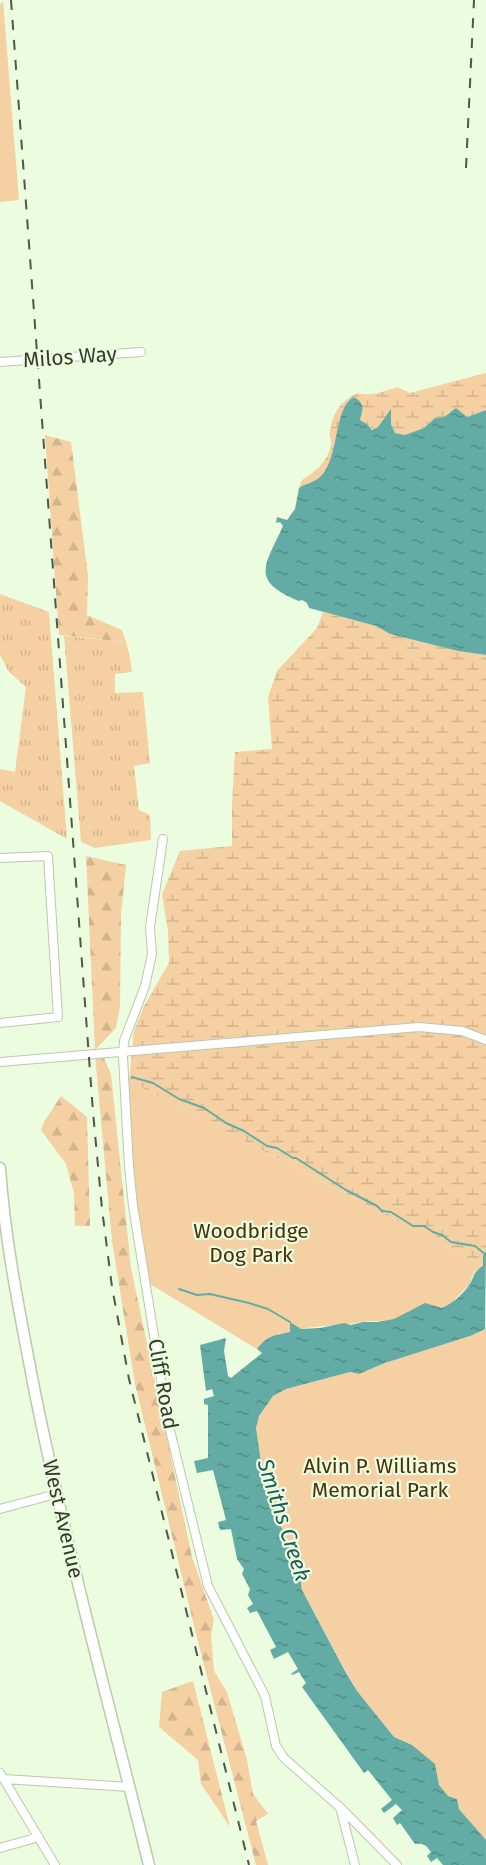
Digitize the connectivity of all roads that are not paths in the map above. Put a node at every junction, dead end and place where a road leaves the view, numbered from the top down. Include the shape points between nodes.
1 (141, 352) dead end
2 (0, 362) edge
3 (163, 840) dead end
4 (0, 858) edge
5 (0, 1023) edge
6 (486, 1040) edge
7 (123, 1050) junction
8 (0, 1062) edge
9 (0, 1168) edge
10 (56, 1494) junction
11 (0, 1509) edge
12 (2, 1776) edge
13 (130, 1787) junction
14 (339, 1806) junction
15 (39, 1837) junction
16 (0, 1848) edge
17 (55, 1865) edge
18 (149, 1865) edge
19 (355, 1865) edge
20 (397, 1865) edge

1 - 2 street, Milos Way
3 - 7 street, Cliff Road via 150,927 152,954
4 - 5 street via 48,856 58,1017
6 - 7 street via 462,1031 419,1027
7 - 8 street
7 - 14 street, Cliff Road via 133,1206 168,1422 208,1586 265,1696 276,1746 284,1758
9 - 10 street, West Avenue via 19,1312
10 - 11 street
10 - 13 street, West Avenue
12 - 13 street
12 - 15 street
13 - 18 street, West Avenue
14 - 19 street
14 - 20 street, Cliff Road
15 - 16 street
15 - 17 street

